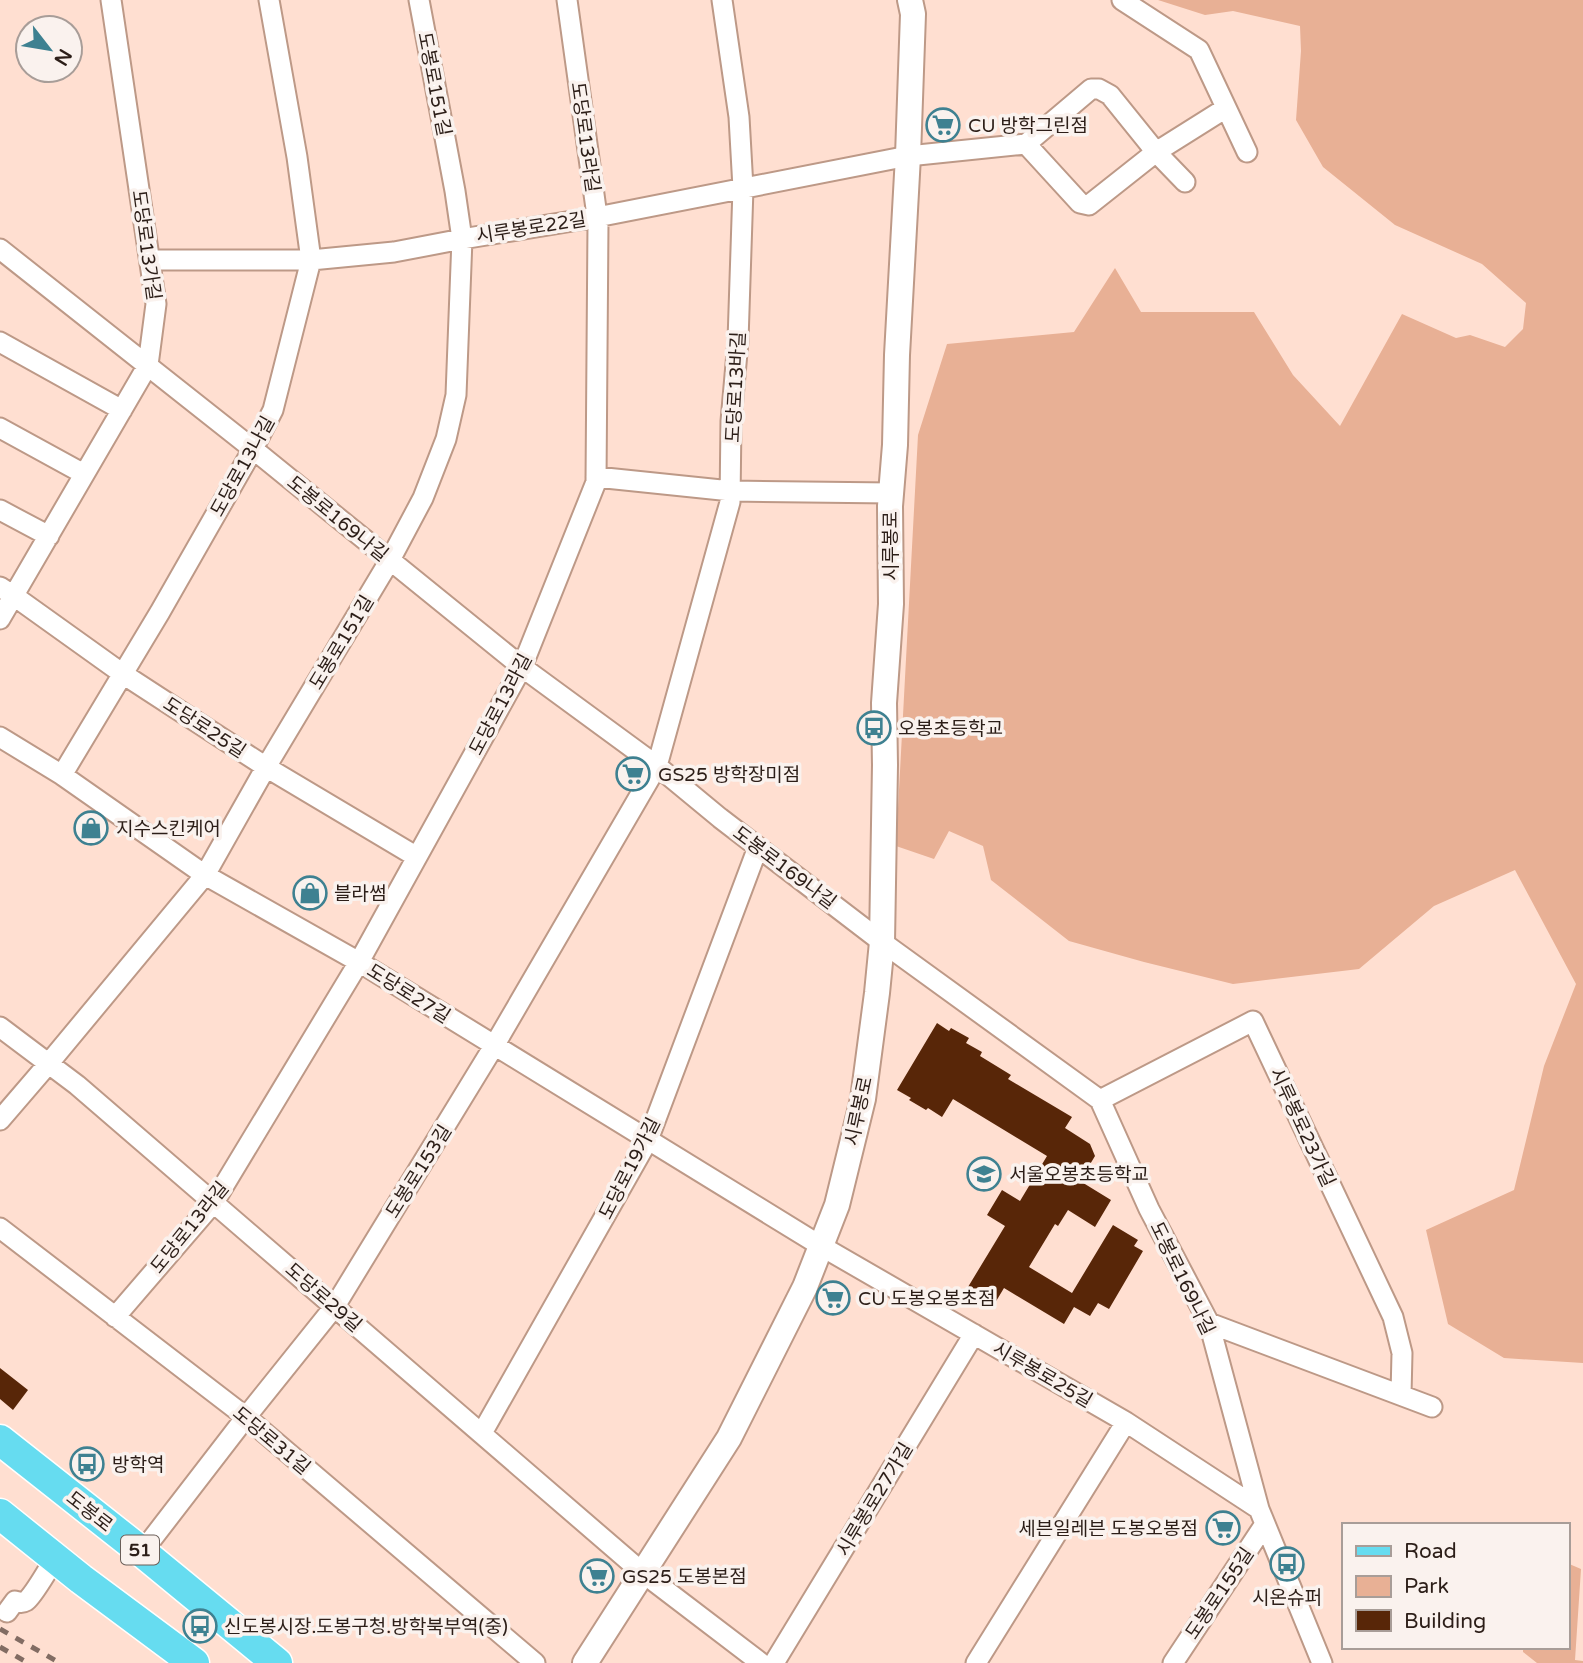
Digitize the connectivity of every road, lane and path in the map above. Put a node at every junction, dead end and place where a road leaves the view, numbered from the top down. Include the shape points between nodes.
1 (111, 0) edge
2 (269, 0) edge
3 (419, 0) edge
4 (567, 0) edge
5 (722, 0) edge
6 (910, 0) edge
7 (1122, 0) edge
8 (1226, 108) junction
9 (1026, 144) junction
10 (1156, 152) junction
11 (1247, 152) dead end
12 (908, 156) junction
13 (1185, 182) dead end
14 (743, 188) junction
15 (597, 217) junction
16 (462, 239) junction
17 (0, 250) edge
18 (150, 260) junction
19 (311, 260) junction
20 (0, 342) edge
21 (148, 365) junction
22 (122, 410) junction
23 (0, 428) edge
24 (253, 449) junction
25 (84, 474) junction
26 (596, 477) junction
27 (731, 491) junction
28 (891, 493) junction
29 (0, 510) edge
30 (49, 536) junction
31 (390, 561) junction
32 (7, 592) edge
33 (0, 619) edge
34 (522, 667) junction
35 (123, 674) junction
36 (0, 737) edge
37 (657, 766) junction
38 (266, 767) junction
39 (62, 775) junction
40 (758, 847) junction
41 (417, 857) junction
42 (205, 875) junction
43 (882, 942) junction
44 (359, 962) junction
45 (0, 1027) edge
46 (494, 1046) junction
47 (49, 1063) junction
48 (1100, 1100) junction
49 (0, 1120) edge
50 (648, 1140) junction
51 (214, 1202) junction
52 (0, 1228) edge
53 (821, 1246) junction
54 (335, 1306) junction
55 (115, 1317) junction
56 (1209, 1322) junction
57 (974, 1334) junction
58 (1401, 1395) junction
59 (1432, 1407) dead end
60 (246, 1417) junction
61 (1126, 1422) junction
62 (482, 1433) junction
63 (0, 1440) edge
64 (0, 1514) edge
65 (1262, 1517) junction
66 (142, 1552) junction
67 (55, 1558) junction
68 (643, 1573) junction
69 (7, 1602) edge
70 (194, 1663) edge
71 (277, 1663) edge
72 (534, 1663) edge
73 (585, 1663) edge
74 (761, 1663) edge
75 (774, 1663) edge
76 (976, 1663) edge
77 (1172, 1663) edge
78 (1322, 1663) edge

1 - 18 street, 도당로13가길
2 - 19 street, 도당로13나길
3 - 16 street, 도봉로151길
4 - 15 street, 도당로13라길
5 - 14 street, 도당로13바길 via 739,117
6 - 12 street, 시루봉로
7 - 8 street via 1199,50
8 - 10 street
8 - 11 street
9 - 10 street via 1080,203 1090,205
9 - 10 street via 1091,89 1098,89 1110,95
9 - 12 street
10 - 13 street
12 - 14 street, 시루봉로22길
12 - 28 street, 시루봉로
14 - 15 street, 시루봉로22길
14 - 27 street, 도당로13바길
15 - 16 street, 시루봉로22길
15 - 26 street, 도당로13라길
16 - 19 street, 시루봉로22길 via 394,252
16 - 31 street, 도봉로151길 via 454,406 423,498
17 - 21 street, 도봉로169나길
18 - 19 street, 시루봉로22길
18 - 21 street, 도당로13가길 via 156,304
19 - 24 street, 도당로13나길 via 273,410
20 - 22 street
21 - 22 street, 도당로13가길
21 - 24 street, 도봉로169나길
22 - 25 street, 도당로13가길
23 - 25 street
24 - 31 street, 도봉로169나길
24 - 35 street, 도당로13나길
25 - 30 street, 도당로13가길
26 - 27 street, 시루봉로
26 - 34 street, 도당로13라길
27 - 28 street, 시루봉로
27 - 37 street, 도당로13바길
28 - 43 street, 시루봉로
29 - 30 street
30 - 32 street, 도당로13가길
31 - 34 street, 도봉로169나길
31 - 38 street, 도봉로151길
32 - 33 street, 도당로13가길
32 - 35 street, 도당로25길
34 - 37 street, 도봉로169나길
34 - 41 street, 도당로13라길
35 - 38 street, 도당로25길
35 - 39 street, 도당로13나길
36 - 39 street, 도당로27길
37 - 40 street, 도봉로169나길
37 - 46 street, 도봉로153길
38 - 41 street, 도당로25길
38 - 42 street, 도봉로151길
39 - 42 street, 도당로27길
40 - 43 street, 도봉로169나길
40 - 50 street, 도당로19가길
41 - 44 street, 도당로13라길
42 - 44 street, 도당로27길
42 - 47 street, 도봉로151길
43 - 48 street, 도봉로169나길
43 - 53 street, 시루봉로 via 863,1099 837,1205
44 - 46 street, 도당로27길
44 - 51 street, 도당로13라길
45 - 47 street, 도당로29길
46 - 50 street, 도당로27길
46 - 54 street, 도봉로153길
47 - 49 street, 도봉로151길
47 - 51 street, 도당로29길
48 - 56 street, 도봉로169나길 via 1149,1209
48 - 58 street, 시루봉로23가길 via 1253,1021 1393,1317 1402,1353
50 - 53 street, 도당로27길
50 - 62 street, 도당로19가길
51 - 54 street, 도당로29길
51 - 55 street, 도당로13라길
52 - 55 street, 도당로31길
53 - 57 street, 시루봉로25길
53 - 68 street, 시루봉로 via 806,1287 729,1438
54 - 60 street, 도봉로153길
54 - 62 street, 도당로29길
55 - 60 street, 도당로31길
56 - 58 street
56 - 65 street, 도봉로169나길
57 - 61 street, 시루봉로25길
57 - 75 street, 시루봉로27가길
58 - 59 street
60 - 66 street, 도봉로153길
60 - 72 street, 도당로31길
61 - 65 street, 시루봉로25길
61 - 76 street
62 - 68 street, 도당로29길
63 - 66 main road, 도봉로 / 51
64 - 67 main road
65 - 77 street, 도봉로155길
65 - 78 street, 도봉로169나길
66 - 71 main road, 도봉로 / 51
67 - 69 street via 26,1601
67 - 70 main road
68 - 73 street, 시루봉로
68 - 74 street, 도당로29길

